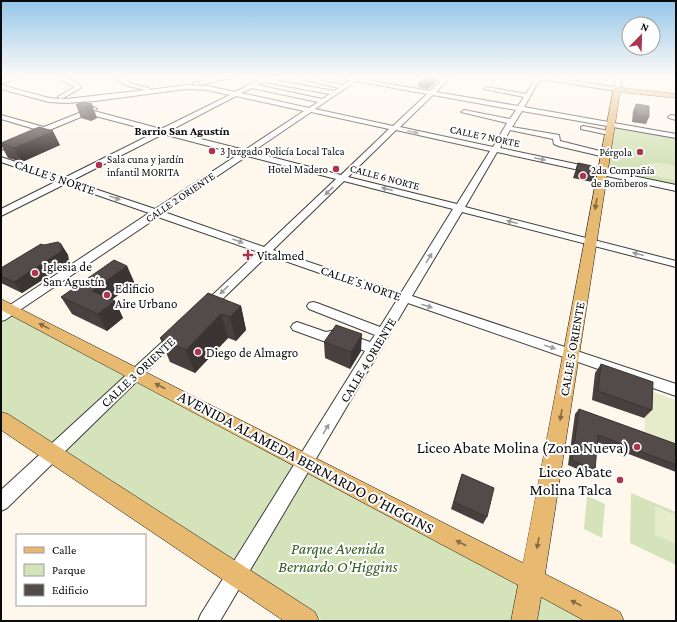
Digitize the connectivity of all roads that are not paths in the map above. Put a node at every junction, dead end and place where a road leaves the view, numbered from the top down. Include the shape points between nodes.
1 (102, 106) edge
2 (213, 106) edge
3 (292, 106) edge
4 (316, 106) edge
5 (418, 106) edge
6 (473, 106) edge
7 (522, 106) edge
8 (614, 106) edge
9 (476, 108) dead end
10 (310, 110) junction
11 (88, 112) junction
12 (464, 112) dead end
13 (1, 116) edge
14 (514, 119) junction
15 (395, 128) junction
16 (583, 128) dead end
17 (610, 129) junction
18 (45, 130) junction
19 (164, 131) junction
20 (676, 136) edge
21 (1, 148) edge
22 (495, 149) junction
23 (246, 153) junction
24 (605, 155) junction
25 (1, 159) edge
26 (602, 172) junction
27 (342, 178) junction
28 (65, 181) junction
29 (676, 188) edge
30 (460, 208) junction
31 (158, 212) junction
32 (1, 213) edge
33 (590, 242) junction
34 (266, 251) junction
35 (676, 264) edge
36 (405, 298) junction
37 (313, 306) dead end
38 (5, 310) edge
39 (198, 315) edge
40 (297, 326) dead end
41 (181, 331) edge
42 (384, 333) junction
43 (374, 349) junction
44 (572, 354) junction
45 (136, 374) junction
46 (676, 390) edge
47 (1, 420) edge
48 (52, 454) junction
49 (306, 462) junction
50 (1, 502) edge
51 (236, 575) junction
52 (531, 580) junction
53 (208, 621) edge
54 (306, 621) edge
55 (524, 621) edge
56 (611, 621) edge

1 - 11 street
2 - 19 street
3 - 10 street, CALLE 7 NORTE
4 - 10 street, CALLE 2 ORIENTE
5 - 15 street
6 - 14 street
7 - 14 street, CALLE 4 ORIENTE
8 - 17 main road, CALLE 5 ORIENTE
9 - 14 street
10 - 15 street, CALLE 7 NORTE
10 - 23 street, CALLE 2 ORIENTE
11 - 18 street
11 - 19 street, CALLE 6 NORTE
12 - 14 street
13 - 18 street
14 - 17 street
14 - 22 street, CALLE 4 ORIENTE
14 - 24 street via 556,137 557,142 561,144
15 -> 22 street, CALLE 7 NORTE
15 - 27 street
16 - 17 street
17 - 20 street
17 - 24 main road, CALLE 5 ORIENTE
18 - 21 street
19 - 23 street, CALLE 6 NORTE
19 - 28 street
22 -> 26 street, CALLE 7 NORTE
22 - 30 street, CALLE 4 ORIENTE
23 - 27 street, CALLE 6 NORTE
23 - 31 street, CALLE 2 ORIENTE
24 - 26 main road, CALLE 5 ORIENTE
25 - 28 street, CALLE 5 NORTE
26 - 29 street, CALLE 7 NORTE
26 -> 33 main road, CALLE 5 ORIENTE
30 -> 27 street, CALLE 6 NORTE
27 -> 34 street
28 -> 31 street, CALLE 5 NORTE
28 - 32 street
33 -> 30 street, CALLE 6 NORTE
36 -> 30 street, CALLE 4 ORIENTE
31 -> 34 street, CALLE 5 NORTE
31 - 38 street, CALLE 2 ORIENTE
35 -> 33 street, CALLE 6 NORTE
33 - 44 main road, CALLE 5 ORIENTE
34 - 36 street, CALLE 5 NORTE
34 -> 39 street
36 - 42 street, CALLE 4 ORIENTE
36 -> 44 street, CALLE 5 NORTE
37 - 42 street
45 -> 38 main road, AVENIDA ALAMEDA BERNARDO O'HIGGINS
40 - 43 street via 326,337 332,334 340,336
41 - 45 street, CALLE 3 ORIENTE
42 - 43 street, CALLE 4 ORIENTE
49 -> 43 street, CALLE 4 ORIENTE
44 - 46 street, CALLE 5 NORTE
44 -> 52 main road, CALLE 5 ORIENTE
45 - 48 street, CALLE 3 ORIENTE
49 -> 45 main road, AVENIDA ALAMEDA BERNARDO O'HIGGINS
47 - 48 main road
48 - 50 street, CALLE 3 ORIENTE
48 - 51 main road
49 - 51 street, CALLE 4 ORIENTE
52 -> 49 main road, AVENIDA ALAMEDA BERNARDO O'HIGGINS
51 - 53 street, CALLE 4 ORIENTE
51 - 54 main road
52 - 55 main road, CALLE 5 ORIENTE
56 -> 52 main road, AVENIDA ALAMEDA BERNARDO O'HIGGINS

